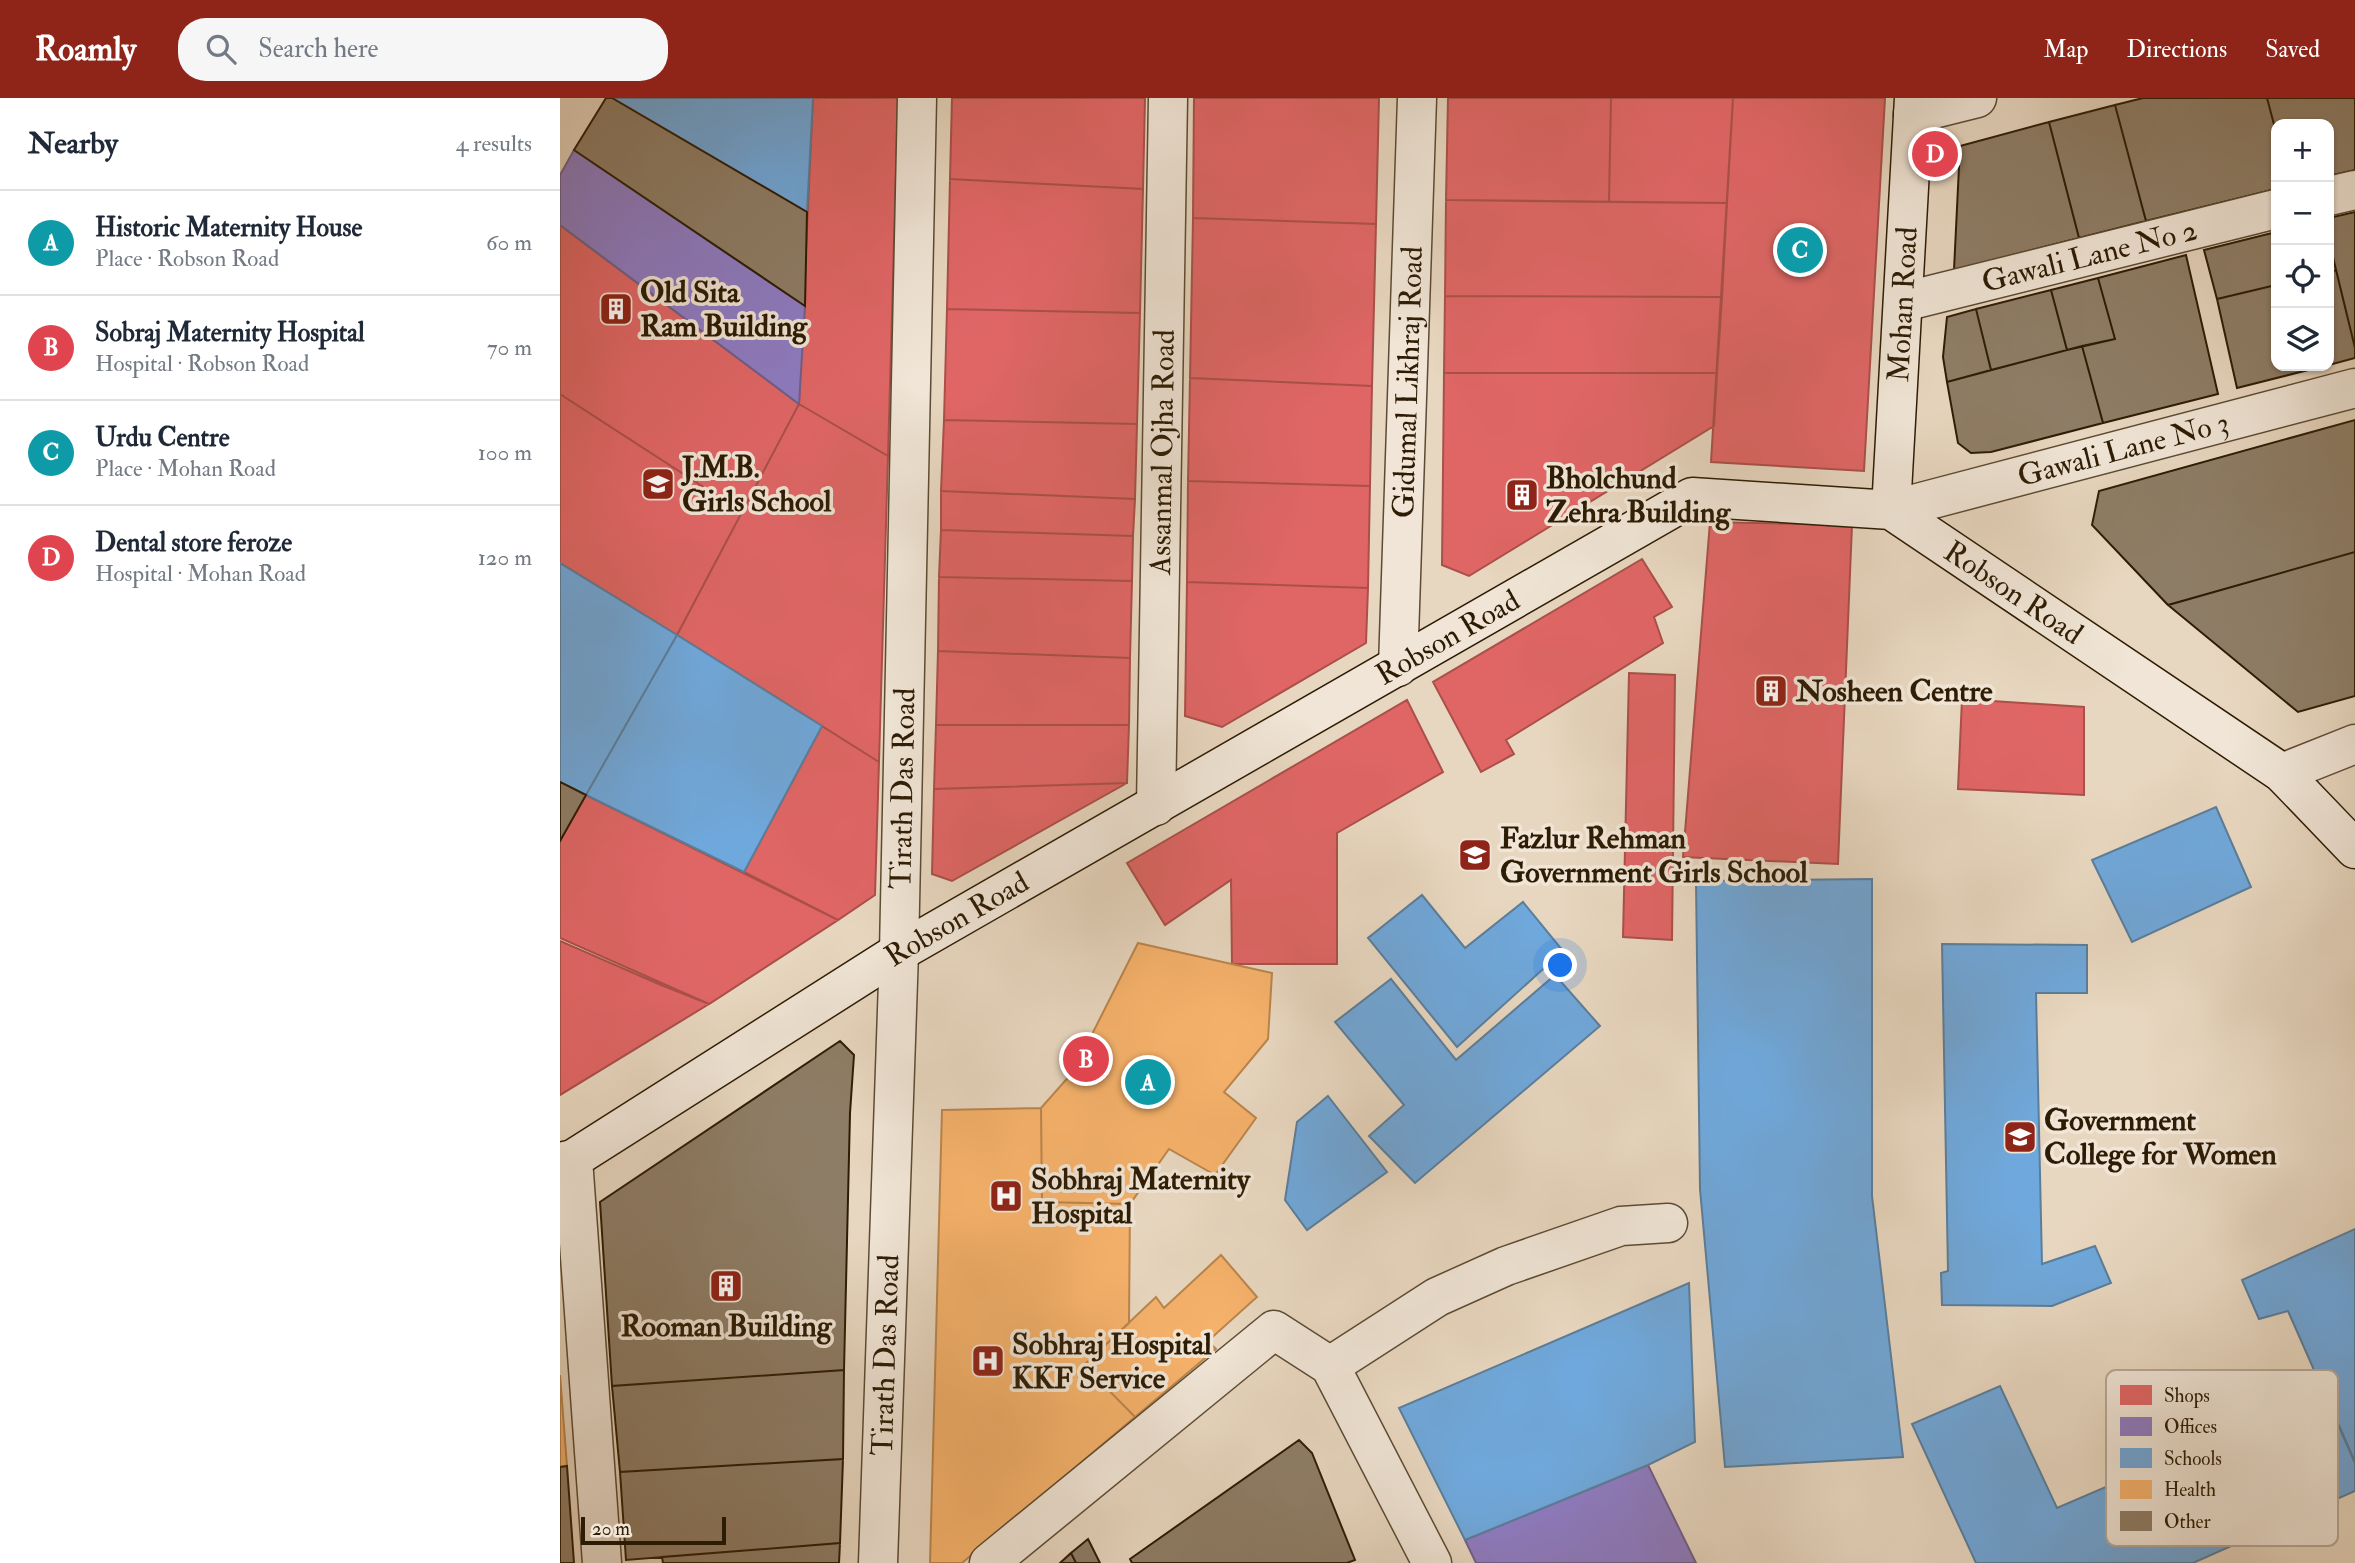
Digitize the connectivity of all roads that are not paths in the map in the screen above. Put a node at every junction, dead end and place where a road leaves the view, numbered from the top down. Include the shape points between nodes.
1 (917, 98) edge
2 (1168, 98) edge
3 (1417, 98) edge
4 (1977, 98) edge
5 (1913, 106) edge
6 (2355, 190) edge
7 (2334, 195) edge
8 (2271, 210) edge
9 (1903, 302) junction
10 (2355, 388) edge
11 (1891, 510) junction
12 (1398, 667) junction
13 (2355, 744) edge
14 (2281, 773) junction
15 (1156, 806) junction
16 (2355, 849) edge
17 (899, 952) junction
18 (567, 1161) edge
19 (1668, 1223) dead end
20 (1330, 1366) junction
21 (602, 1563) edge
22 (878, 1563) edge
23 (989, 1563) edge
24 (1432, 1563) edge

1 - 17 street, Tirath Das Road
2 - 15 street, Assanmal Ojha Road
3 - 12 street, Gidumal Likhraj Road
4 - 5 street
5 - 9 street, Mohan Road
6 - 7 street
8 - 9 street, Gawali Lane No 2
9 - 11 street, Mohan Road
10 - 11 street, Gawali Lane No 3
11 - 12 street, Robson Road via 1692,497
11 - 14 street, Robson Road
12 - 15 street, Robson Road
13 - 14 street
14 - 16 street
15 - 17 street, Robson Road
17 - 18 street, Robson Road
17 - 22 street, Tirath Das Road
18 - 21 street
19 - 20 street via 1621,1226 1506,1266 1437,1297
20 - 23 street via 1273,1330
20 - 24 street

